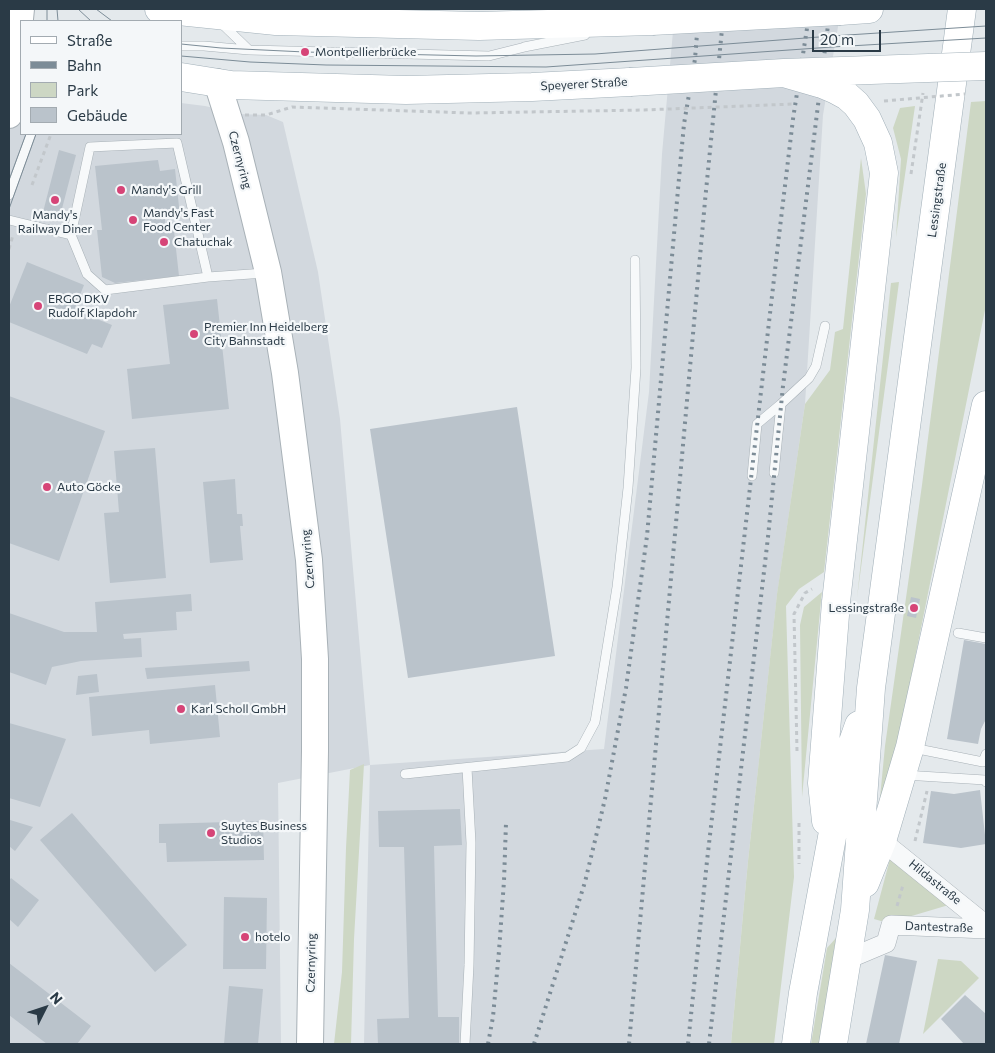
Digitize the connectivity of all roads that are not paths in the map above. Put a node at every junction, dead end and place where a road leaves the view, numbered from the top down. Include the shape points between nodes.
1 (21, 9) edge
2 (159, 9) edge
3 (869, 9) edge
4 (962, 9) edge
5 (842, 10) edge
6 (201, 12) edge
7 (165, 20) edge
8 (652, 21) junction
9 (603, 31) dead end
10 (593, 33) dead end
11 (17, 39) edge
12 (182, 46) edge
13 (249, 50) junction
14 (986, 66) edge
15 (784, 74) junction
16 (182, 77) edge
17 (224, 84) junction
18 (9, 115) edge
19 (31, 135) edge
20 (9, 195) edge
21 (9, 220) edge
22 (71, 235) junction
23 (635, 260) dead end
24 (268, 272) junction
25 (208, 277) junction
26 (825, 326) dead end
27 (781, 404) junction
28 (986, 405) edge
29 (774, 472) dead end
30 (752, 476) dead end
31 (958, 633) dead end
32 (986, 638) edge
33 (871, 688) junction
34 (910, 747) junction
35 (986, 754) edge
36 (468, 768) junction
37 (404, 774) dead end
38 (901, 775) junction
39 (986, 782) edge
40 (882, 841) junction
41 (829, 852) junction
42 (855, 910) junction
43 (986, 925) edge
44 (986, 929) edge
45 (848, 959) junction
46 (310, 1044) edge
47 (465, 1044) edge
48 (796, 1044) edge
49 (833, 1044) edge

1 - 11 main road
2 - 6 main road
3 - 5 main road
4 - 33 main road, Lessingstraße
5 - 8 main road, bridge
6 - 7 main road
6 - 8 main road via 276,21 479,26
6 - 13 lane
8 - 9 lane
10 - 13 lane via 489,56
11 - 18 main road
12 - 13 lane
14 - 15 main road, Speyerer Straße, bridge
15 - 17 main road, Speyerer Straße, bridge via 406,90
15 - 41 main road, bridge via 822,84 856,104 878,143 884,173 836,602 822,783
16 - 17 main road, Speyerer Straße
17 - 24 main road, Czernyring
19 - 20 lane
21 - 22 lane
22 - 25 lane via 87,274 105,290
22 - 25 lane via 90,147 177,143
23 - 36 lane via 636,368 628,488 617,587 595,722 581,748 567,757
24 - 25 lane
24 - 46 main road, Czernyring via 297,460 309,560 314,650 315,809
26 - 27 lane via 813,372
27 - 29 lane
27 - 30 lane via 758,424
28 - 34 main road
31 - 32 lane
33 - 41 main road, Lessingstraße via 846,762
33 - 42 main road, Lessingstraße
34 - 35 lane via 983,762
34 - 38 main road
36 - 37 lane
36 - 47 lane via 471,843
38 - 39 lane
38 - 40 main road
40 - 42 main road
40 - 43 street, Hildastraße
41 - 48 main road, Lessingstraße
42 - 45 main road, Lessingstraße
44 - 45 street, Dantestraße via 890,925 886,943
45 - 49 main road, Lessingstraße

